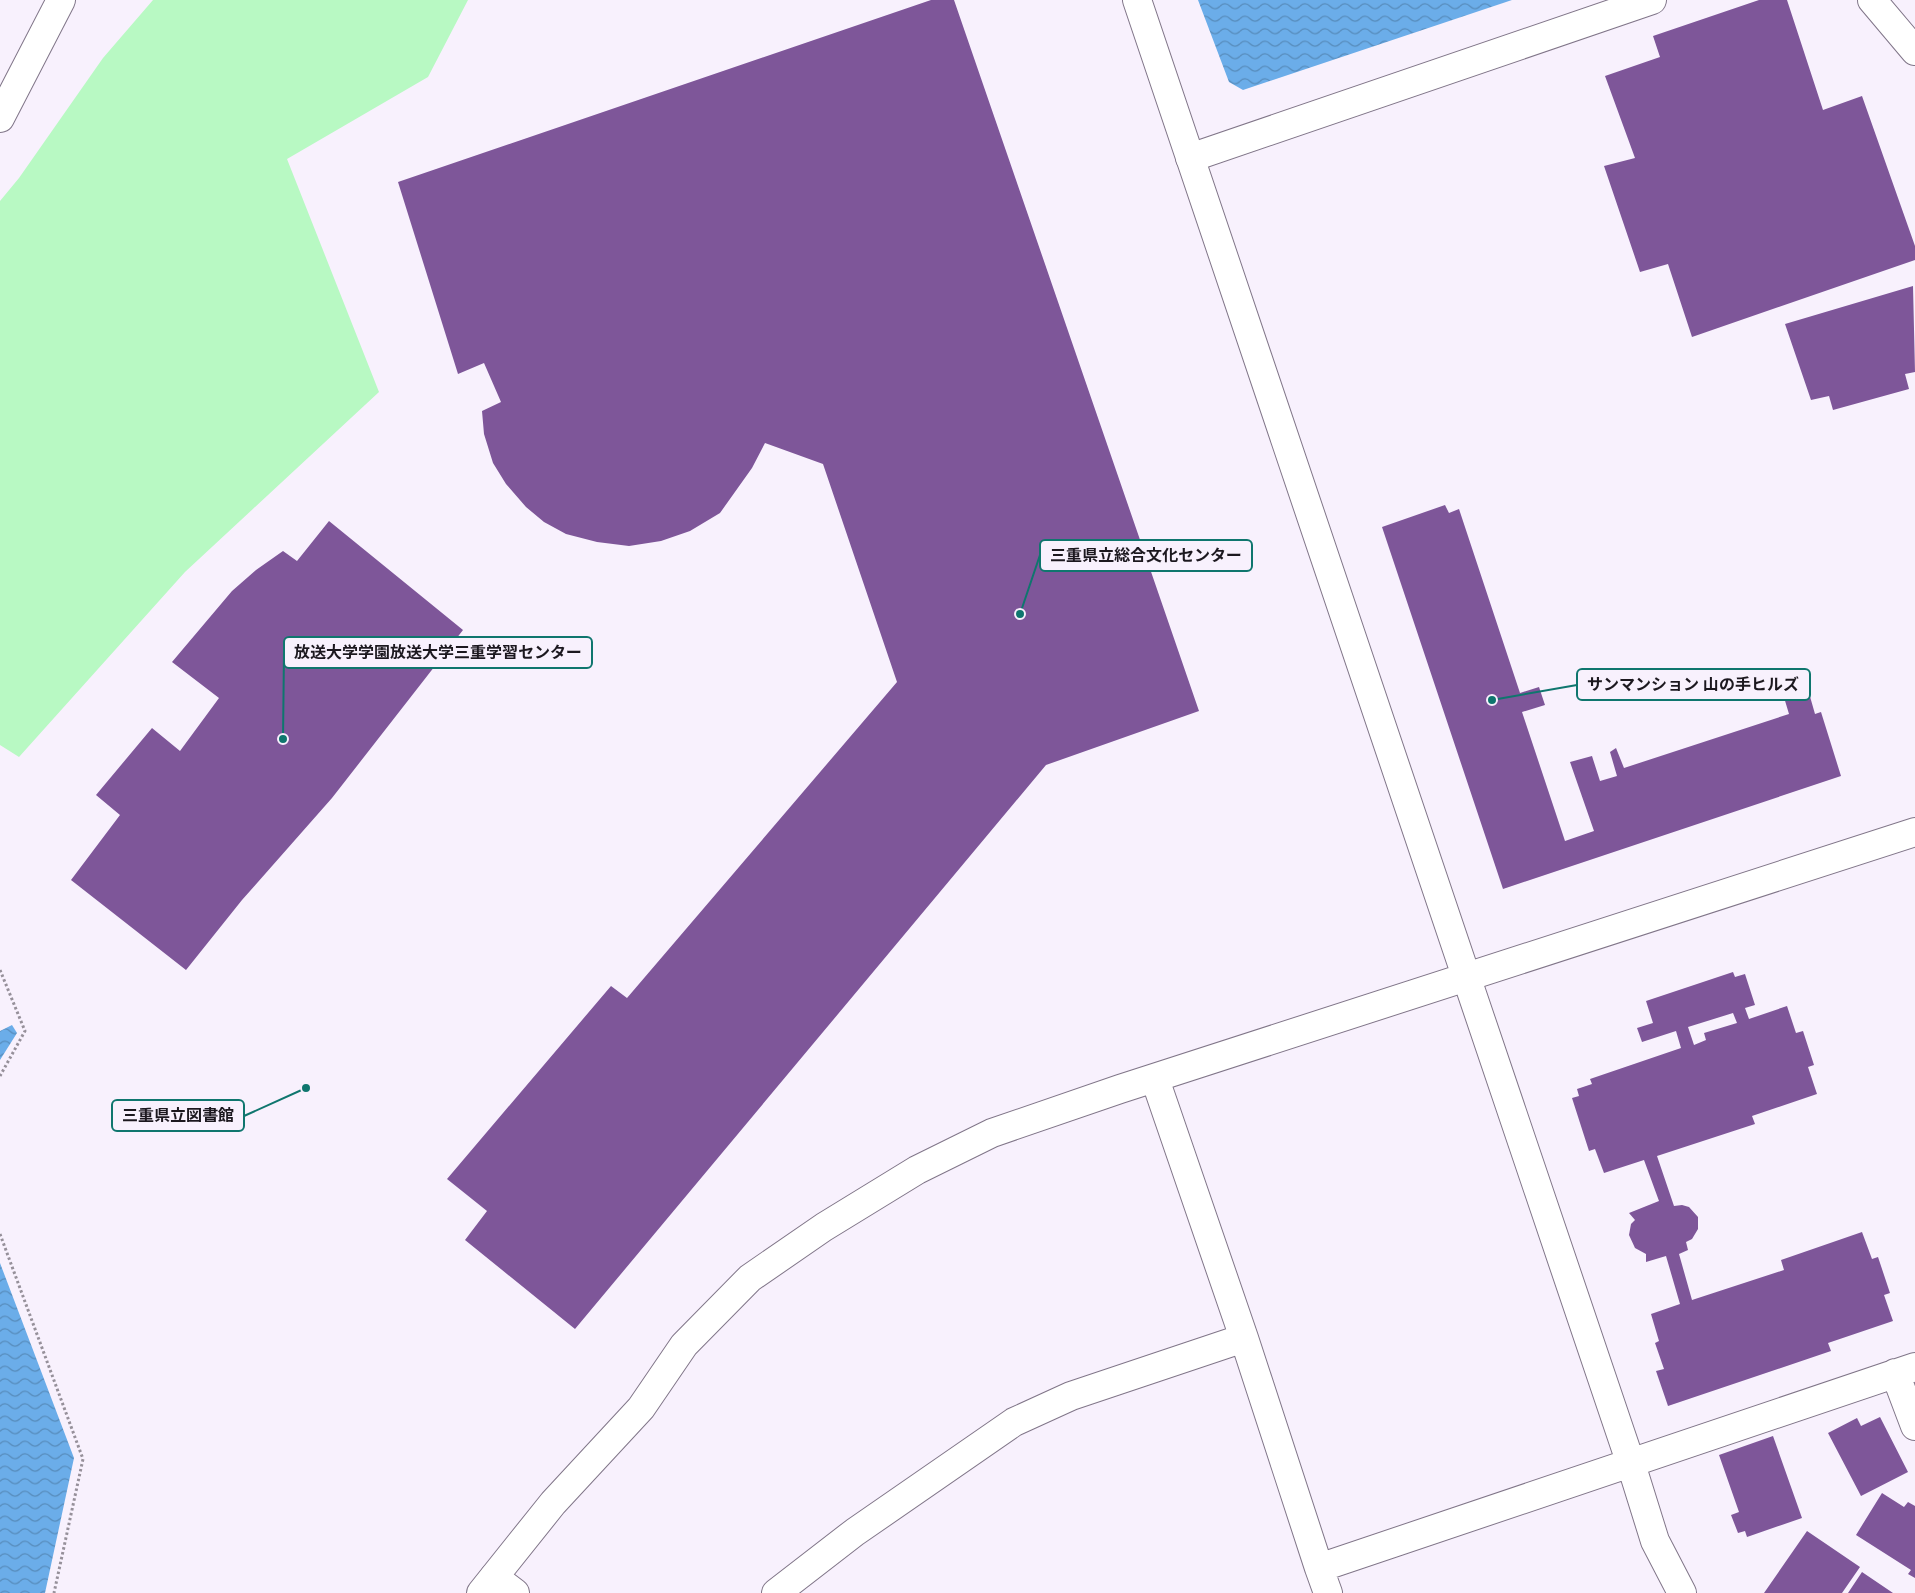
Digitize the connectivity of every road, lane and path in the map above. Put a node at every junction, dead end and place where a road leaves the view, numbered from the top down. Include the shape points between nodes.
1 (61, 0) edge
2 (1137, 0) edge
3 (1652, 0) edge
4 (1872, 0) edge
5 (1912, 40) edge
6 (0, 118) edge
7 (1190, 158) junction
8 (1915, 832) edge
9 (0, 970) edge
10 (1466, 976) junction
11 (0, 1076) edge
12 (1155, 1079) junction
13 (0, 1234) edge
14 (1244, 1338) junction
15 (1905, 1370) edge
16 (1915, 1426) edge
17 (1631, 1464) junction
18 (1323, 1581) edge
19 (497, 1588) edge
20 (54, 1593) edge
21 (776, 1593) edge
22 (1682, 1593) edge

1 - 6 street
2 - 7 street
3 - 7 street
4 - 5 street
7 - 10 street
8 - 10 street
9 - 11 path via 25,1030
10 - 12 street
10 - 17 street
12 - 14 street
12 - 19 street via 992,1134 917,1170 824,1227 750,1278 684,1345 641,1408 553,1503
13 - 20 path via 83,1459
14 - 18 street
14 - 21 street via 1071,1396 1014,1422 855,1532
15 - 16 street
15 - 17 street
17 - 18 street
17 - 22 street via 1655,1541

